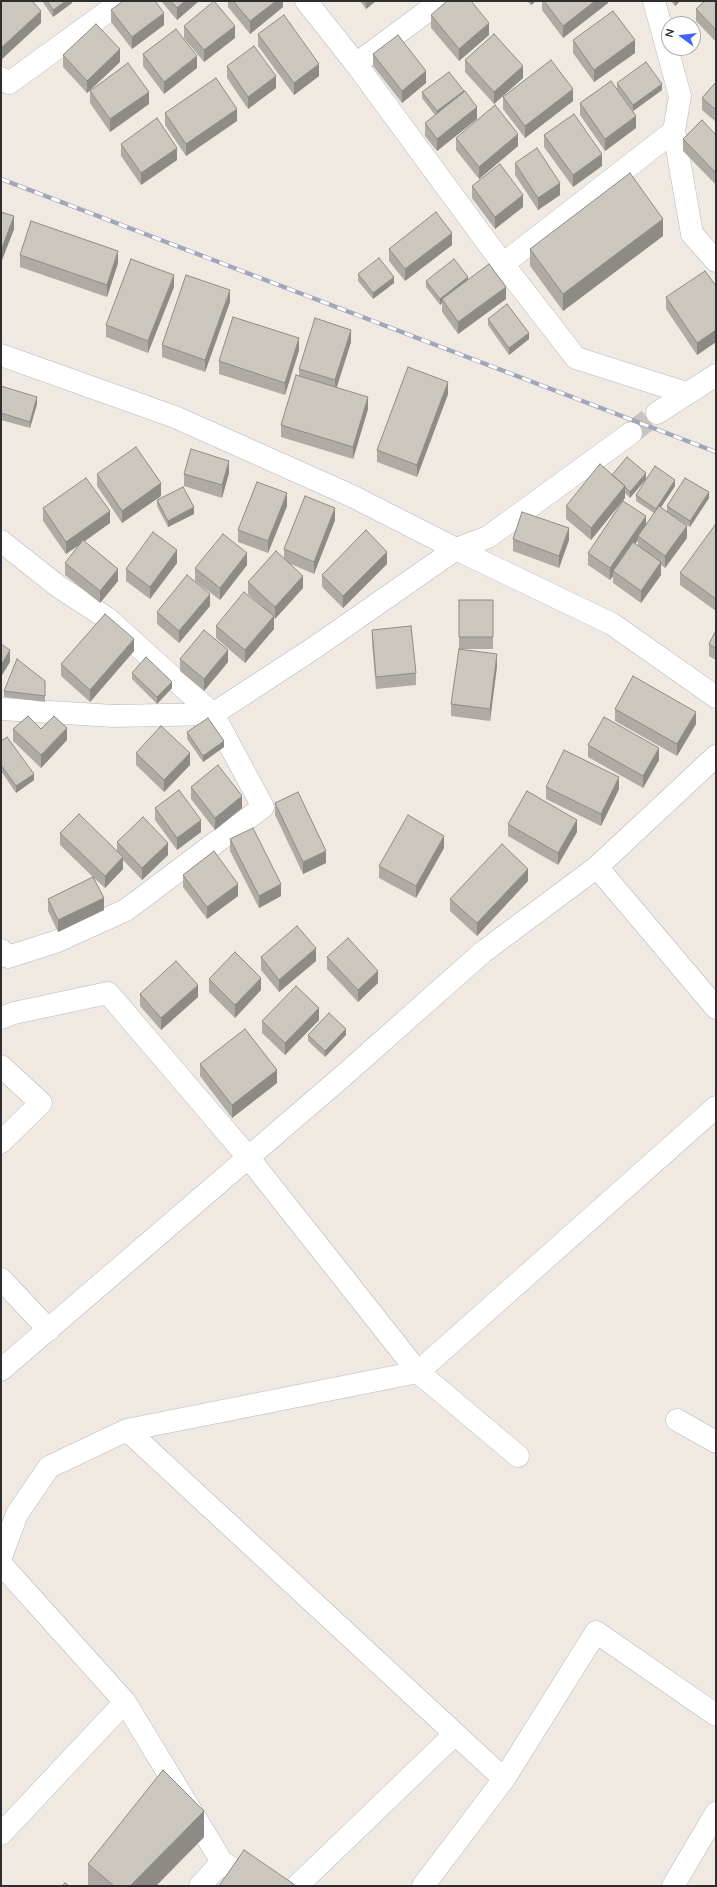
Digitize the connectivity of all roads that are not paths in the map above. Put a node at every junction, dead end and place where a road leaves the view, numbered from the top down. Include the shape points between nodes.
1 (122, 1) edge
2 (306, 1) edge
3 (441, 1) edge
4 (654, 1) edge
5 (356, 64) junction
6 (1, 78) edge
7 (674, 131) junction
8 (716, 261) edge
9 (503, 264) junction
10 (2, 357) edge
11 (716, 375) edge
12 (686, 393) junction
13 (656, 413) tunnel mouth
14 (631, 433) tunnel mouth
15 (1, 541) edge
16 (456, 549) junction
17 (716, 697) edge
18 (1, 709) edge
19 (213, 714) junction
20 (716, 756) edge
21 (597, 867) junction
22 (1, 950) edge
23 (716, 1008) edge
24 (1, 1018) edge
25 (1, 1066) edge
26 (716, 1107) edge
27 (1, 1142) edge
28 (248, 1157) junction
29 (1, 1279) edge
30 (49, 1330) junction
31 (1, 1370) edge
32 (418, 1372) junction
33 (677, 1420) dead end
34 (127, 1430) junction
35 (716, 1442) edge
36 (518, 1456) dead end
37 (1, 1557) edge
38 (1, 1564) edge
39 (125, 1702) junction
40 (716, 1715) edge
41 (455, 1734) junction
42 (504, 1779) junction
43 (716, 1813) edge
44 (1, 1834) edge
45 (222, 1862) junction
46 (200, 1886) edge
47 (258, 1886) edge
48 (297, 1886) edge
49 (423, 1886) edge
50 (673, 1886) edge

1 - 6 street via 9,83
2 - 5 street
3 - 5 street
4 - 7 street via 680,96
5 - 9 street
7 - 8 street via 692,234
7 - 9 street
9 - 12 street via 576,358
10 - 16 street via 174,417 352,496
11 - 12 street
12 - 13 street
14 - 16 street via 488,537
15 - 19 street via 59,587 107,618
16 - 17 street via 612,624
16 - 19 street via 314,648
18 - 19 street via 114,716
19 - 22 street via 263,806 126,910 55,942 15,955 8,957
20 - 21 street
21 - 23 street
21 - 28 street via 484,952
24 - 28 street via 108,993
25 - 27 street via 41,1103
26 - 32 street
28 - 30 street
28 - 32 street
29 - 30 street
30 - 31 street
32 - 34 street
32 - 36 street
33 - 35 street
34 - 37 street via 49,1467 17,1514
34 - 41 street
38 - 39 street
39 - 44 street
39 - 45 street
40 - 42 street via 596,1632
41 - 42 street
41 - 48 street
42 - 49 street
43 - 50 street
45 - 46 street
45 - 47 street

